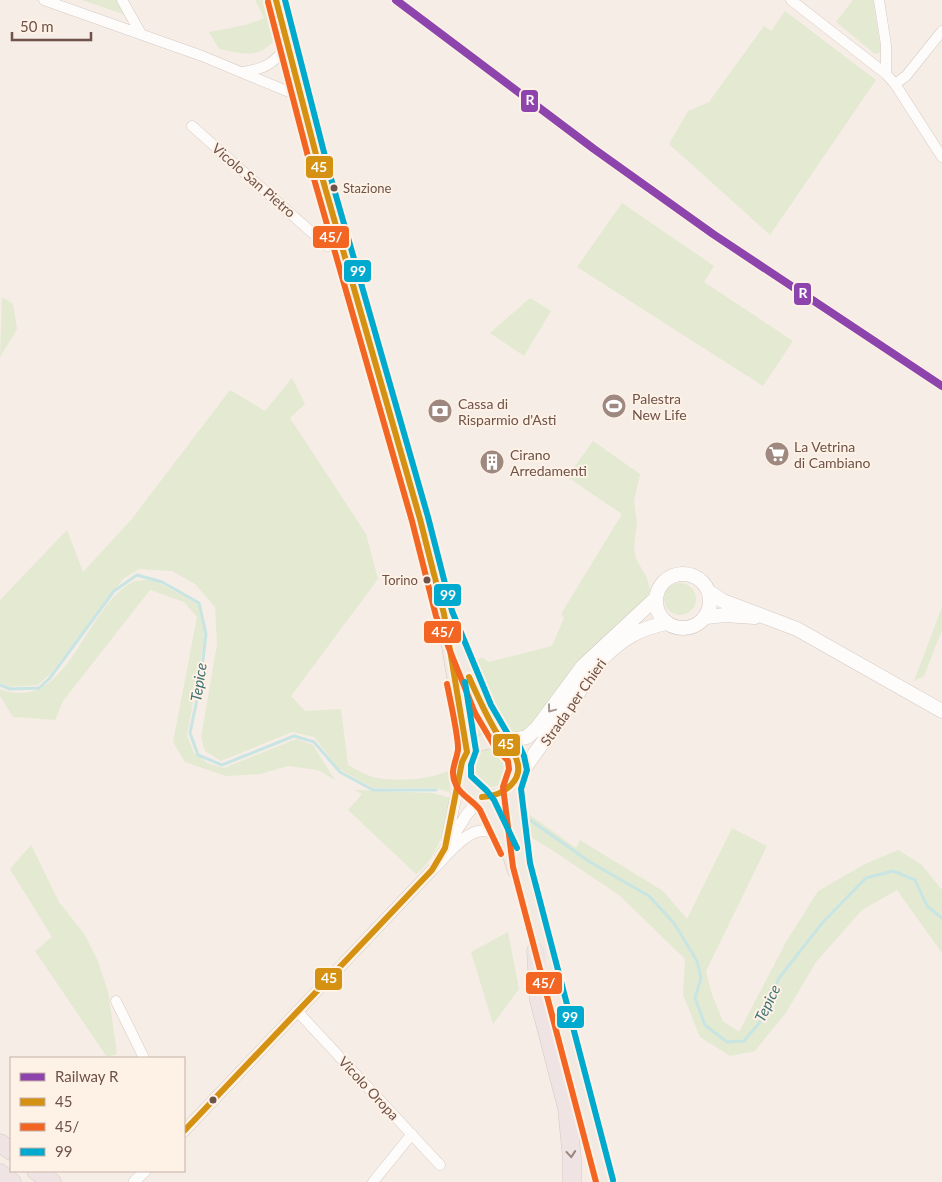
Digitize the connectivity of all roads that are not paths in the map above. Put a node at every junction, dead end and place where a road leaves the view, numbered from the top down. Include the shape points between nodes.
1 (44, 0) edge
2 (122, 0) edge
3 (276, 0) edge
4 (791, 0) edge
5 (879, 0) edge
6 (942, 31) edge
7 (141, 34) junction
8 (288, 45) junction
9 (243, 72) junction
10 (886, 74) junction
11 (895, 84) junction
12 (302, 94) junction
13 (192, 126) dead end
14 (942, 157) edge
15 (341, 247) junction
16 (709, 592) junction
17 (656, 598) junction
18 (444, 614) junction
19 (706, 618) junction
20 (773, 619) junction
21 (667, 624) junction
22 (942, 711) edge
23 (502, 742) junction
24 (468, 752) junction
25 (460, 772) junction
26 (514, 784) junction
27 (482, 797) junction
28 (505, 840) junction
29 (445, 848) junction
30 (432, 870) junction
31 (536, 951) junction
32 (116, 1000) dead end
33 (297, 1011) junction
34 (144, 1057) edge
35 (185, 1130) edge
36 (412, 1134) junction
37 (440, 1165) dead end
38 (0, 1172) edge
39 (37, 1172) edge
40 (144, 1172) edge
41 (12, 1182) edge
42 (52, 1182) edge
43 (134, 1182) edge
44 (372, 1182) edge
45 (572, 1182) edge
46 (595, 1182) edge
47 (605, 1182) edge

1 - 7 street
2 - 7 street
3 - 8 main road
4 - 10 street
5 - 10 street via 887,53
6 - 11 street via 906,76
7 - 9 street
8 - 9 street via 263,69
8 - 12 main road
9 - 12 street via 294,94
10 - 11 street
11 - 14 street
12 - 15 main road
13 - 15 street, Vicolo San Pietro via 327,246
15 - 18 main road via 420,519
16 - 17 main road via 694,576 679,574 665,580
16 - 19 main road
16 - 20 main road via 723,601
17 - 21 main road via 658,612
17 -> 23 main road, Strada per Chieri via 583,666 537,728 527,736
18 - 23 main road via 483,709
18 - 24 main road
19 - 20 main road via 725,615
19 - 21 main road via 692,628
20 - 22 main road via 813,637
21 - 26 main road, Strada per Chieri via 633,633 603,658
23 - 24 main road via 478,743
23 - 26 main road via 516,758
24 - 25 main road
25 - 27 main road via 465,784
25 - 29 street
26 - 27 main road via 503,794
26 - 47 main road via 522,865
27 - 28 main road
27 - 29 street
28 - 30 street via 487,831 474,833
28 - 31 main road
29 - 30 street
30 - 33 street
31 -> 45 highway via 539,1000 567,1108
31 - 46 main road
32 - 34 street
33 - 35 street
33 - 36 street, Vicolo Oropa
36 - 37 street, Vicolo Oropa
36 - 44 street
38 - 41 highway
39 - 42 highway
40 - 43 street

